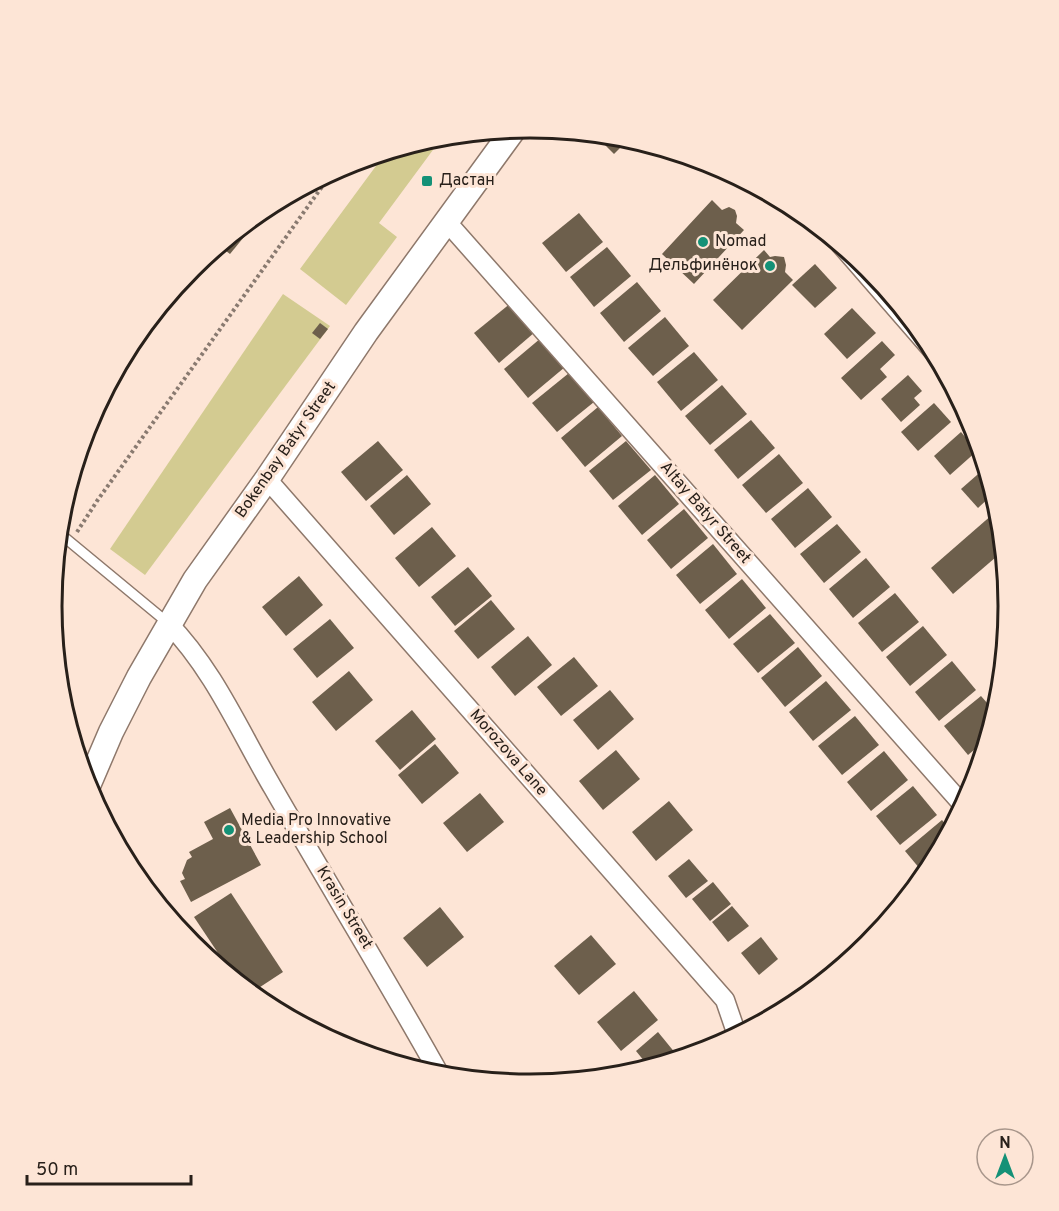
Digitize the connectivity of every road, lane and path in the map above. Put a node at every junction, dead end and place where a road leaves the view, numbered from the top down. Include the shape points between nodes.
1 (507, 139) edge
2 (322, 186) edge
3 (447, 222) junction
4 (267, 479) junction
5 (67, 539) edge
6 (70, 542) junction
7 (168, 623) junction
8 (93, 774) edge
9 (956, 798) edge
10 (734, 1026) edge
11 (434, 1064) edge

1 - 3 main road, Bokenbay Batyr Street
2 - 6 path
3 - 4 main road, Bokenbay Batyr Street via 366,332
3 - 9 street, Altay Batyr Street
4 - 7 main road, Bokenbay Batyr Street
4 - 10 street, Morozova Lane via 725,1000
5 - 6 lane
6 - 7 lane
7 - 8 main road, Bokenbay Batyr Street
7 - 11 street, Krasin Street via 188,643 221,694

